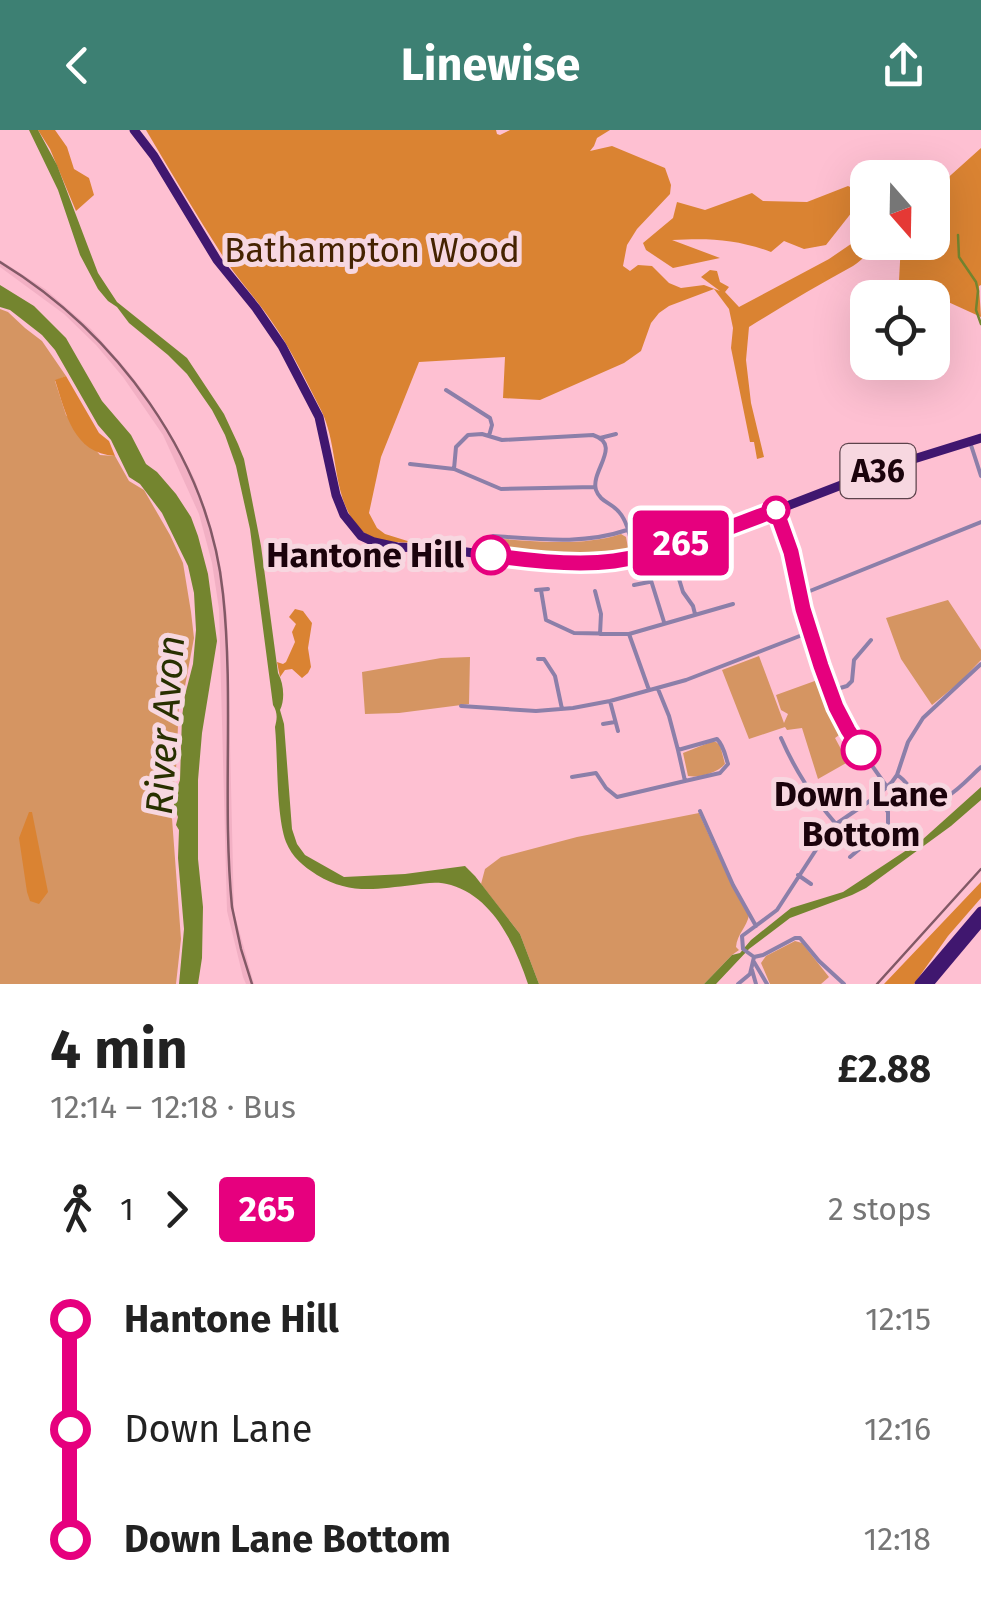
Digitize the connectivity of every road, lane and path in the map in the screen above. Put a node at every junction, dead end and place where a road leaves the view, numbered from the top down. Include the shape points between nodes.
1 (134, 130) edge
2 (446, 390) dead end
3 (616, 434) dead end
4 (489, 436) junction
5 (600, 438) junction
6 (976, 440) edge
7 (410, 464) dead end
8 (454, 469) junction
9 (981, 476) edge
10 (596, 487) junction
11 (776, 510) junction
12 (981, 522) edge
13 (627, 530) junction
14 (494, 536) dead end
15 (635, 558) junction
16 (675, 566) dead end
17 (649, 574) dead end
18 (651, 582) junction
19 (634, 585) dead end
20 (542, 590) dead end
21 (799, 595) junction
22 (604, 596) dead end
23 (728, 603) dead end
24 (695, 614) junction
25 (664, 622) junction
26 (810, 632) junction
27 (600, 634) junction
28 (630, 634) junction
29 (870, 640) dead end
30 (554, 658) dead end
31 (981, 664) edge
32 (657, 688) junction
33 (649, 690) junction
34 (830, 691) junction
35 (610, 701) junction
36 (461, 706) dead end
37 (562, 710) junction
38 (615, 722) junction
39 (603, 724) dead end
40 (618, 731) dead end
41 (781, 738) dead end
42 (678, 750) junction
43 (981, 768) edge
44 (897, 775) junction
45 (572, 778) dead end
46 (685, 781) junction
47 (888, 786) junction
48 (877, 796) junction
49 (700, 811) dead end
50 (836, 824) junction
51 (850, 856) dead end
52 (798, 875) junction
53 (811, 884) dead end
54 (981, 912) edge
55 (981, 922) edge
56 (756, 926) junction
57 (752, 958) junction
58 (752, 970) junction
59 (738, 984) edge
60 (756, 984) edge
61 (766, 984) edge
62 (844, 984) edge
63 (920, 984) edge
64 (929, 984) edge

1 - 15 highway, A36 via 217,260 282,346 319,416 344,515 361,536 386,546 523,560
2 - 4 street via 490,418
3 - 5 street
4 - 5 street
4 - 8 street via 458,442
5 - 10 street via 606,451
6 - 9 street
6 - 11 highway, A36
7 - 8 street
8 - 10 street via 502,489
10 - 13 street
11 - 15 highway, A36
11 - 21 street
12 - 21 street
13 - 14 street via 575,540
13 - 15 street
16 - 24 street
17 - 18 street
18 - 19 street
18 - 25 street
20 - 27 street via 546,620 567,632
21 - 26 street
22 - 27 street via 596,594
23 - 24 street
24 - 25 street
25 - 28 street
26 - 32 street
26 - 34 street
27 - 28 street
28 - 33 street
29 - 34 street via 854,660 852,681
30 - 37 street via 541,659 555,676
31 - 44 street via 923,718
32 - 33 street
32 - 42 street
33 - 35 street
34 - 47 street
35 - 37 street
35 - 38 street
36 - 37 street
38 - 39 street
38 - 40 street
41 - 50 street via 808,791
42 - 46 street
42 - 46 street via 717,740 728,764 720,773
43 - 44 street via 933,802 916,796
44 - 47 street
45 - 46 street via 596,773 617,797
47 - 48 street
48 - 50 street
48 - 51 street via 888,825
49 - 56 street
50 - 52 street
52 - 53 street
52 - 56 street via 777,910
54 - 63 highway
55 - 64 highway
56 - 57 street via 741,941
57 - 58 street
57 - 61 street
57 - 62 street via 800,938
58 - 59 street
58 - 60 street

